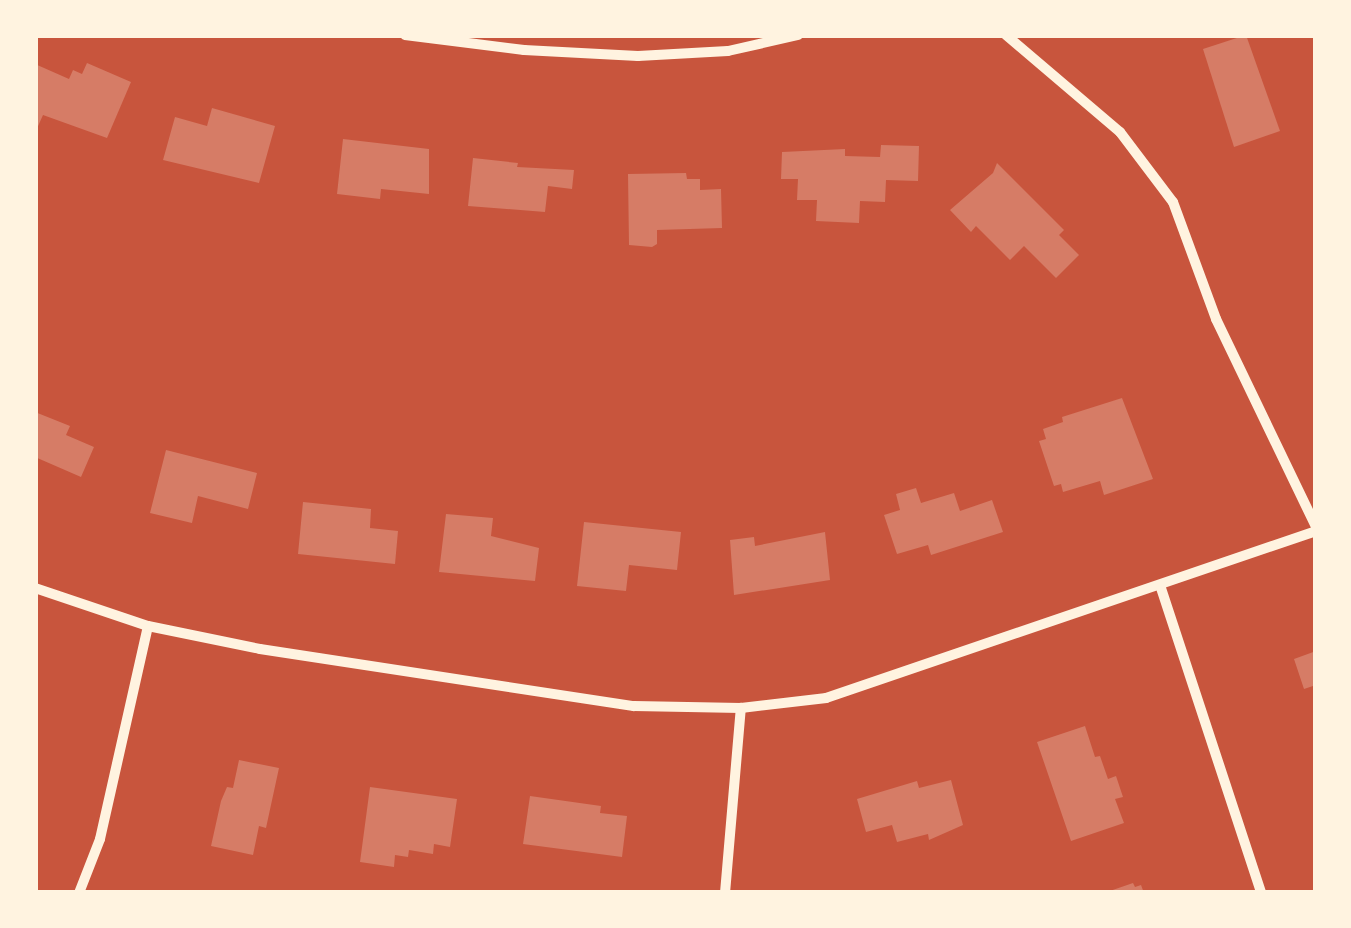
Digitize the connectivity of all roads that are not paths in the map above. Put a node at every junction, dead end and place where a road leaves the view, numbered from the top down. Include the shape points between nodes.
1 (405, 35) edge
2 (798, 35) edge
3 (1006, 35) edge
4 (1316, 529) edge
5 (1160, 585) junction
6 (35, 588) edge
7 (148, 626) junction
8 (741, 708) junction
9 (79, 893) edge
10 (724, 893) edge
11 (1261, 893) edge

1 - 2 street via 638,56 728,51
3 - 4 street via 1120,132 1173,202 1216,319
4 - 5 street
5 - 8 street via 826,698
5 - 11 street
6 - 7 street
7 - 8 street via 408,674 634,706
7 - 9 street via 100,839
8 - 10 street

